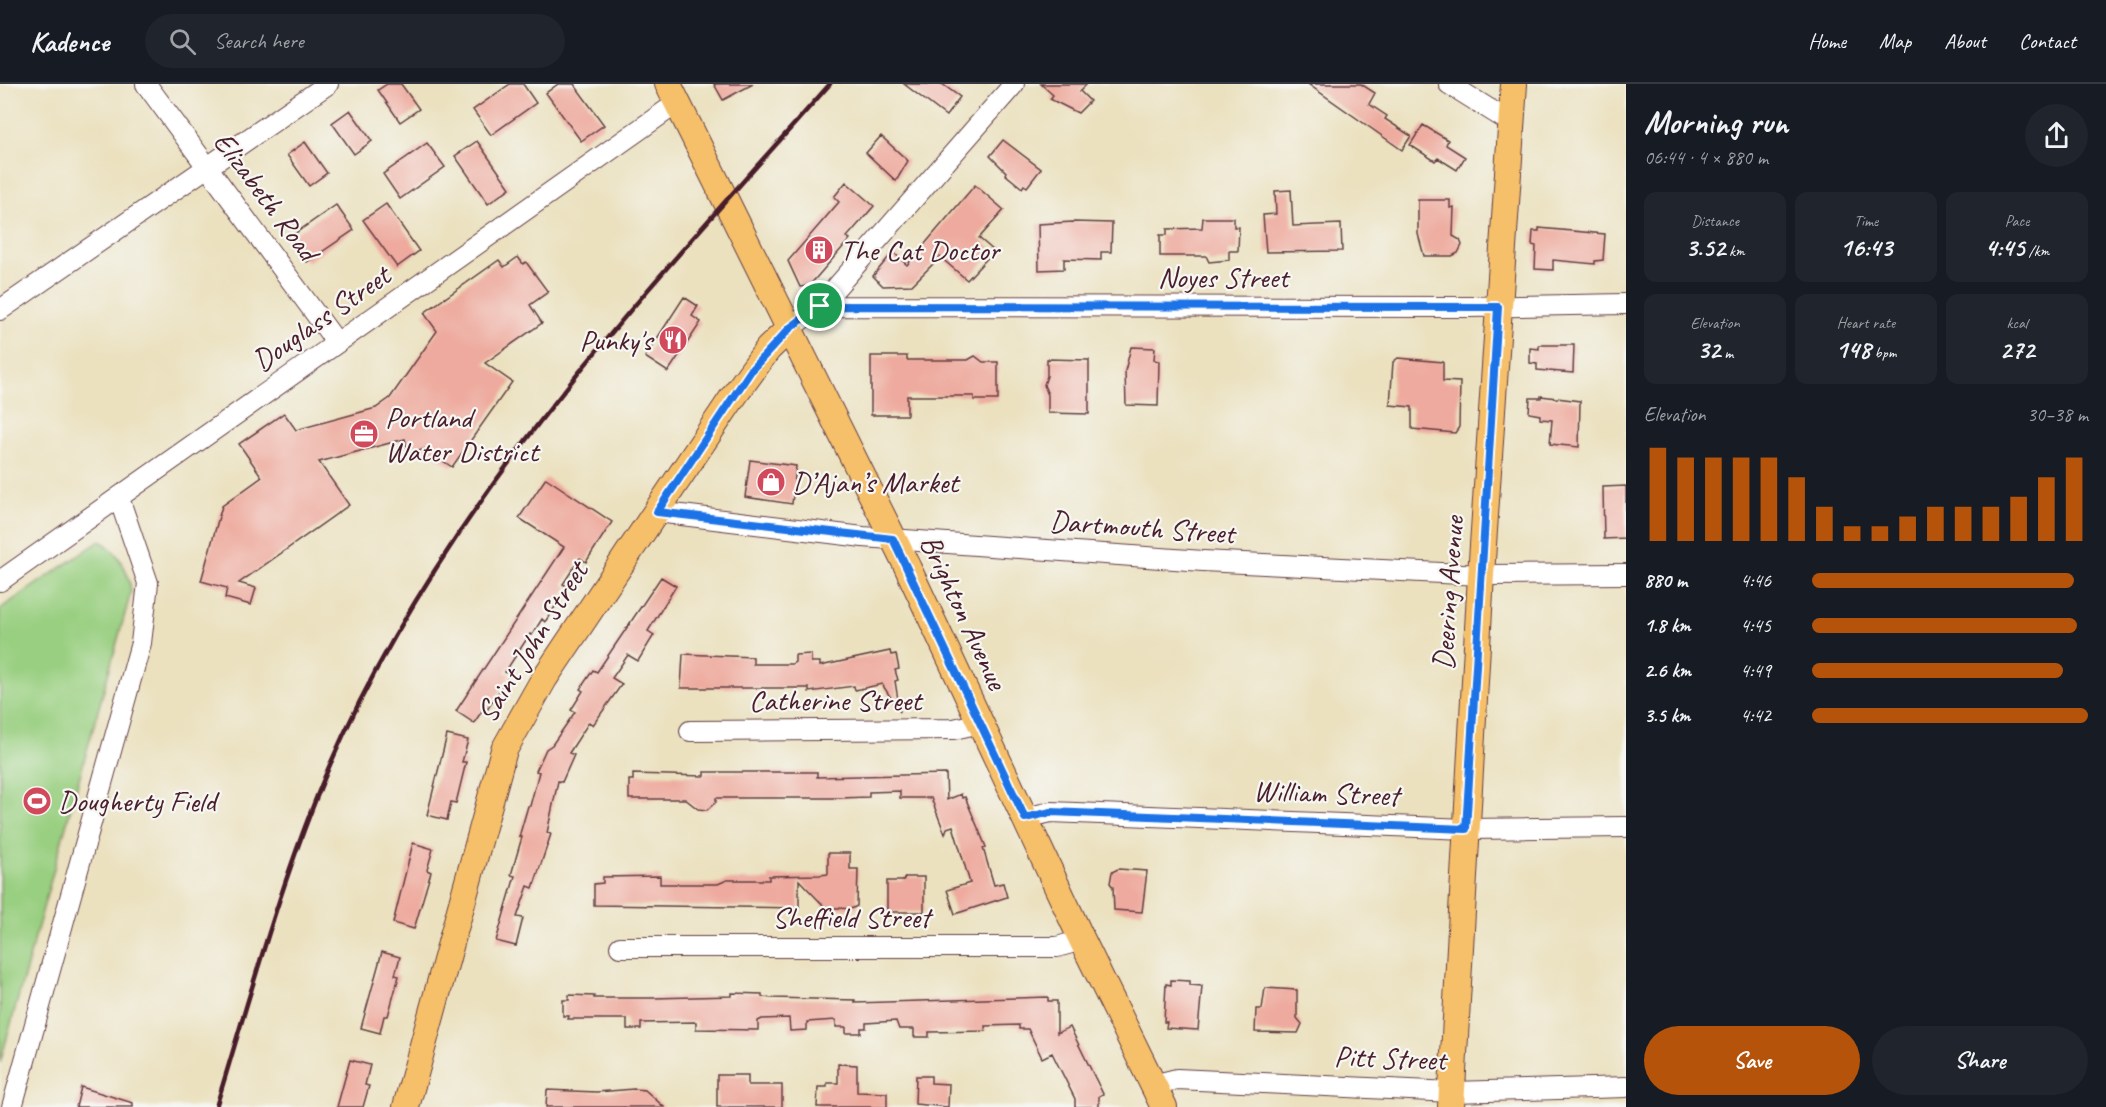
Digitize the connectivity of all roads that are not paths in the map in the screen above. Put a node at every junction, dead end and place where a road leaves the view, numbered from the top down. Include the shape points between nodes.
1 (146, 84) edge
2 (328, 84) edge
3 (1014, 84) edge
4 (1449, 84) edge
5 (1514, 84) edge
6 (672, 93) edge
7 (1510, 122) junction
8 (207, 168) junction
9 (1626, 304) edge
10 (820, 306) junction
11 (1498, 307) junction
12 (0, 310) edge
13 (790, 328) junction
14 (337, 343) junction
15 (118, 498) junction
16 (657, 512) junction
17 (893, 539) junction
18 (1626, 574) edge
19 (1481, 575) junction
20 (0, 581) edge
21 (980, 723) junction
22 (690, 730) dead end
23 (1025, 818) junction
24 (1626, 827) edge
25 (1466, 829) junction
26 (1082, 940) junction
27 (620, 947) dead end
28 (1626, 1087) edge
29 (1159, 1096) edge
30 (1451, 1099) edge
31 (12, 1107) edge
32 (406, 1107) edge

1 - 8 street, Elizabeth Road
2 - 8 street
3 - 10 street
4 - 7 street
5 - 7 main road, Deering Avenue
6 - 13 main road, Brighton Avenue
6 - 14 street, Douglass Street
7 - 11 main road, Deering Avenue
8 - 12 street
8 - 14 street, Elizabeth Road
9 - 11 street, Noyes Street
10 - 11 street, Noyes Street
10 - 13 street
11 - 19 main road, Deering Avenue
13 - 16 main road, Saint John Street via 752,369
13 - 17 main road, Brighton Avenue
14 - 15 street, Douglass Street
15 - 20 street, Douglass Street
15 - 31 street via 148,583 141,643
16 - 17 street, Dartmouth Street
16 - 32 main road, Saint John Street via 544,679 504,750
17 - 19 street, Dartmouth Street via 1203,561
17 - 21 main road, Brighton Avenue
18 - 19 street, Dartmouth Street
19 - 25 main road, Deering Avenue
21 - 22 street, Catherine Street via 954,729
21 - 23 main road, Brighton Avenue
23 - 25 street, William Street via 1051,812
23 - 26 main road, Brighton Avenue
24 - 25 street, William Street
25 - 30 main road, Deering Avenue
26 - 27 street, Sheffield Street via 1057,947
26 - 29 main road, Brighton Avenue
28 - 30 street, Pitt Street
29 - 30 street, Pitt Street via 1177,1079

